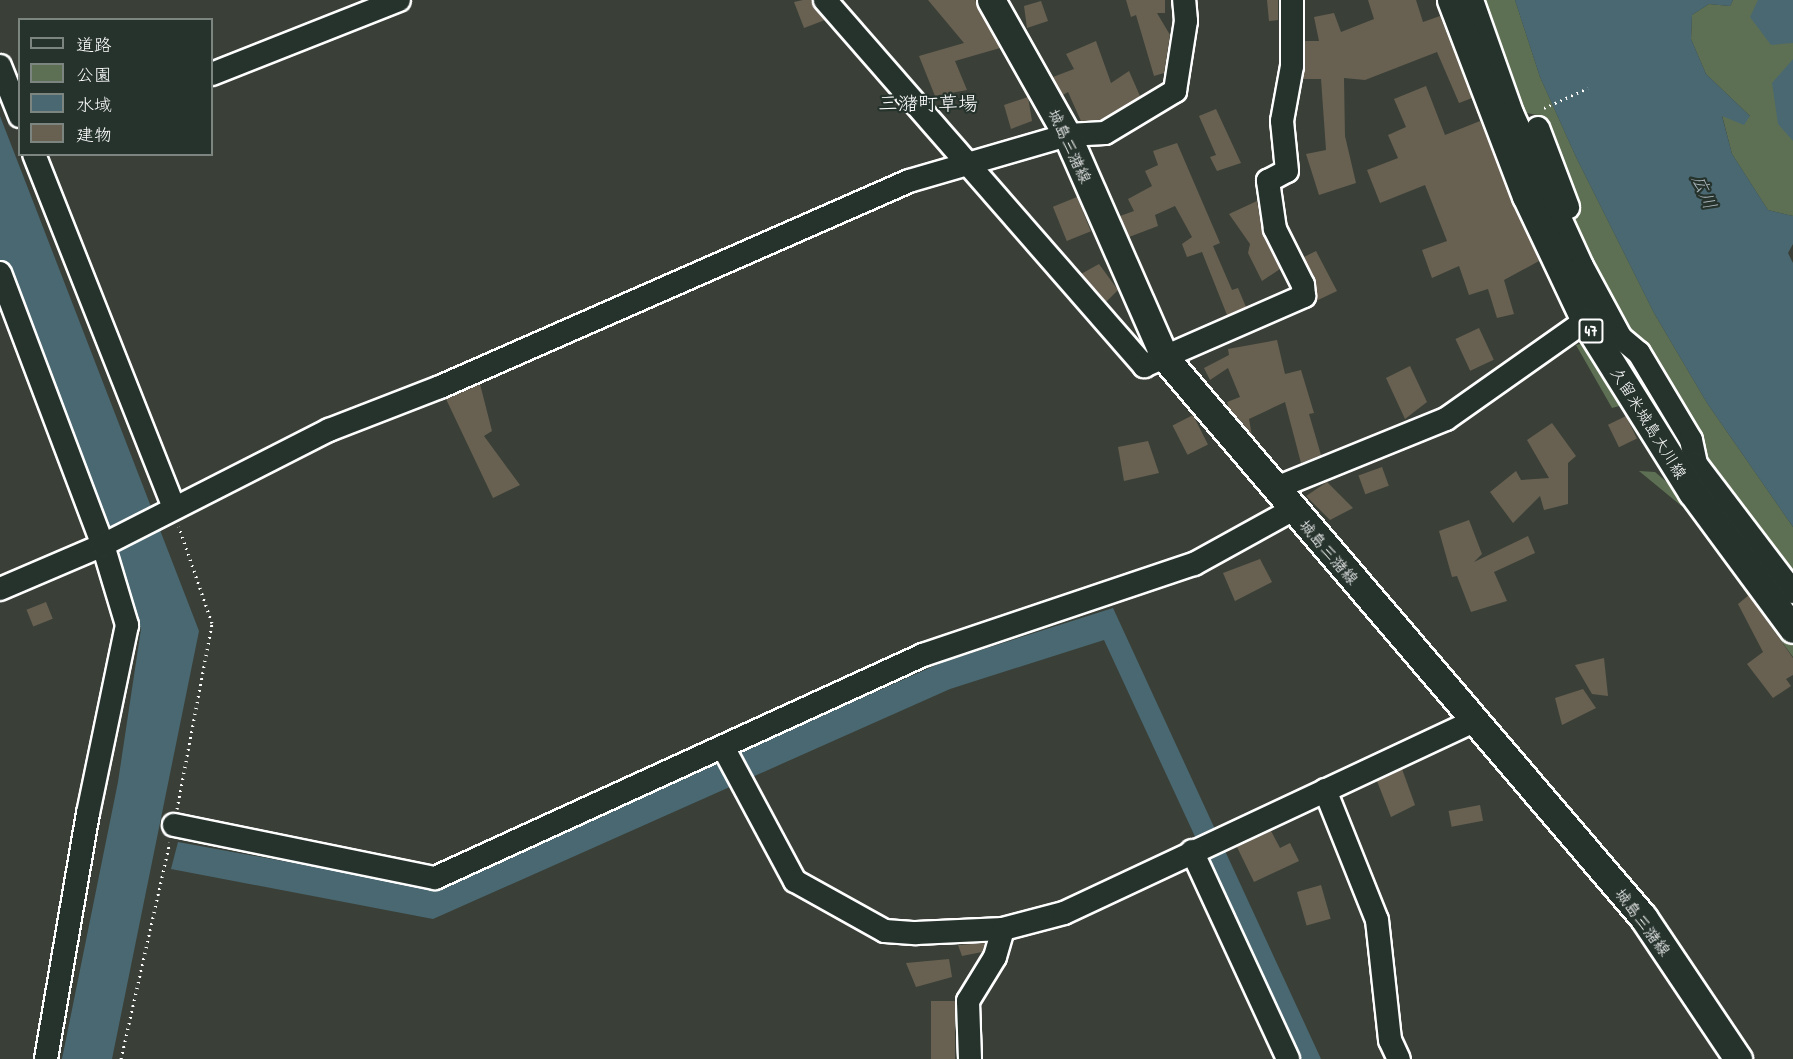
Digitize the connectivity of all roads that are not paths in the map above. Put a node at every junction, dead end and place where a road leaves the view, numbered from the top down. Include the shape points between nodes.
1 (399, 0) edge
2 (825, 0) edge
3 (991, 0) edge
4 (1184, 0) edge
5 (1292, 0) edge
6 (1451, 0) edge
7 (1472, 0) edge
8 (0, 66) edge
9 (213, 74) edge
10 (18, 111) edge
11 (1541, 118) road end
12 (1067, 135) junction
13 (35, 156) edge
14 (965, 162) junction
15 (1582, 266) junction
16 (0, 273) edge
17 (1585, 321) junction
18 (1605, 354) junction
19 (1165, 358) junction
20 (1660, 397) junction
21 (1678, 469) junction
22 (1276, 488) junction
23 (173, 505) junction
24 (1292, 510) junction
25 (103, 545) junction
26 (0, 589) edge
27 (1793, 592) edge
28 (1793, 629) edge
29 (1473, 721) junction
30 (723, 747) junction
31 (1324, 790) junction
32 (174, 825) road end
33 (1195, 850) junction
34 (1003, 929) junction
35 (46, 1059) edge
36 (970, 1059) edge
37 (1288, 1059) edge
38 (1399, 1059) edge
39 (1738, 1059) edge

1 - 9 street
2 - 14 street
3 - 12 main road, 城島三潴線
4 - 12 street via 1186,21 1175,91 1105,132
5 - 19 street via 1292,66 1282,121 1287,171 1268,181 1275,229 1303,285 1304,296 1176,349
6 - 17 main road, 久留米城島大川線 / 47 via 1526,196
7 - 15 street via 1512,113
8 - 10 street
11 - 15 street via 1584,257
12 - 14 street
12 - 19 main road, 城島三潴線
13 - 23 street
14 - 19 street via 1143,366
14 - 23 street via 909,181 440,387 329,430
15 - 20 street via 1621,338 1639,353
16 - 25 street
17 - 18 main road, 久留米城島大川線 / 47
17 - 22 street via 1446,419
18 - 20 street via 1629,361
18 - 21 main road, 久留米城島大川線 / 47
19 - 22 main road, 城島三潴線
20 - 21 street via 1678,440
20 - 27 street via 1691,440 1696,465
21 - 28 main road, 久留米城島大川線 / 47
22 - 24 main road, 城島三潴線
23 - 25 street
24 - 29 main road, 城島三潴線
24 - 30 street via 1194,564 923,655
25 - 26 street
25 - 35 street via 127,625 88,813
29 - 31 street
29 - 39 main road, 城島三潴線 via 1643,917
30 - 32 street via 435,878
30 - 34 street via 795,881 885,931
31 - 33 street
31 - 38 street via 1377,920 1388,1030
33 - 34 street via 1064,914
33 - 37 street
34 - 36 street via 995,957 968,1001

